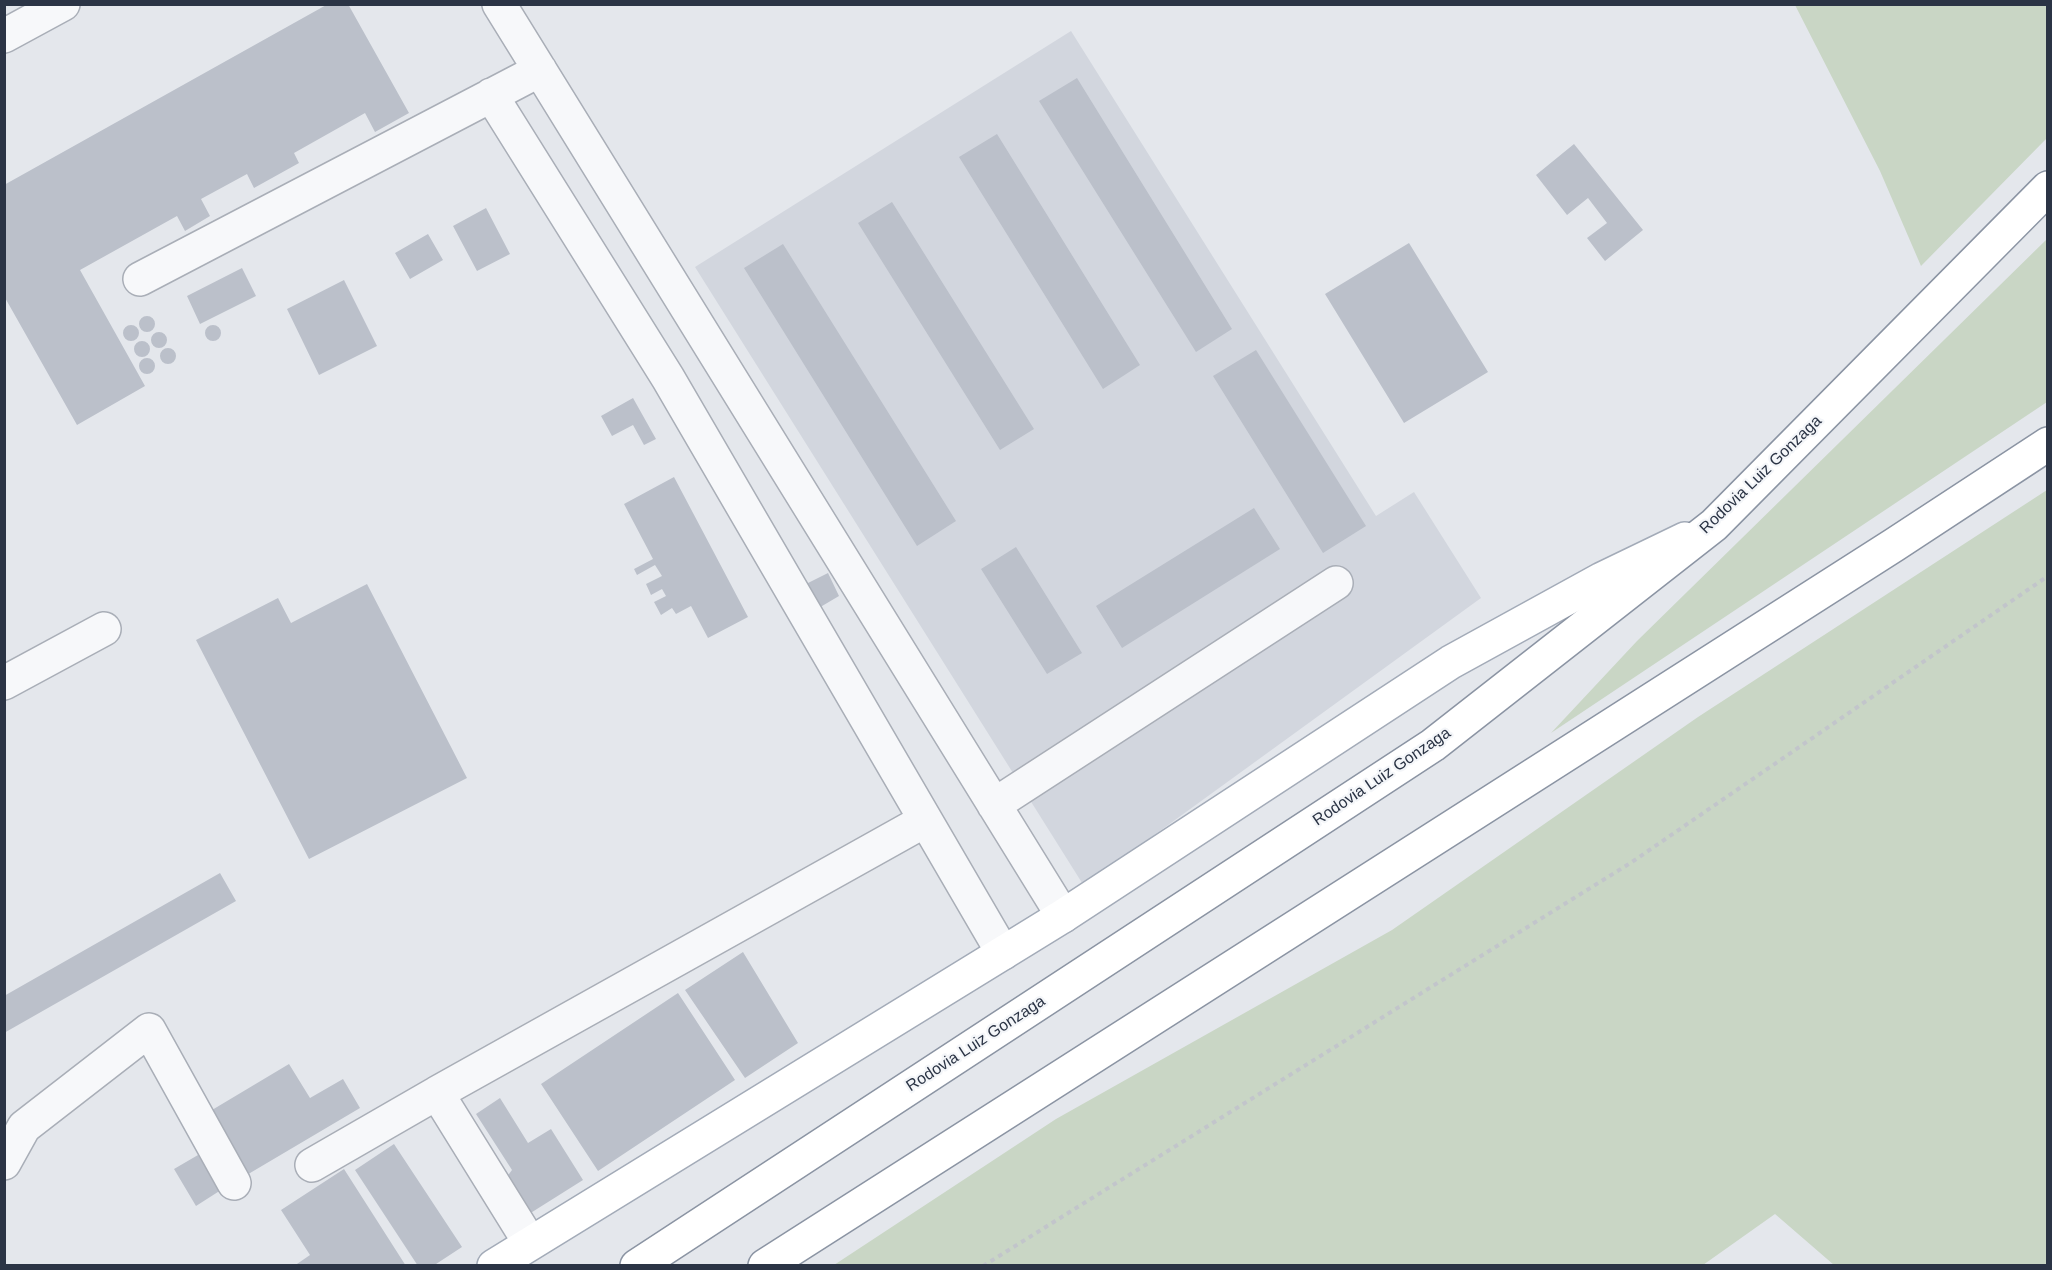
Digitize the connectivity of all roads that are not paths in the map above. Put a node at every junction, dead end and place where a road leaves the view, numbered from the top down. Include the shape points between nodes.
1 (63, 4) edge
2 (500, 4) edge
3 (4, 36) edge
4 (540, 70) junction
5 (491, 95) junction
6 (2048, 189) edge
7 (140, 279) dead end
8 (2048, 444) edge
9 (1714, 525) junction
10 (1336, 583) dead end
11 (104, 629) dead end
12 (4, 683) edge
13 (994, 805) junction
14 (924, 821) junction
15 (1063, 916) junction
16 (1003, 953) junction
17 (437, 1092) junction
18 (4, 1163) edge
19 (312, 1165) dead end
20 (234, 1183) dead end
21 (530, 1243) junction
22 (494, 1266) edge
23 (637, 1266) edge
24 (765, 1266) edge

1 - 3 street
2 - 4 street
4 - 5 street
4 - 13 street
5 - 7 street
5 - 14 street via 668,378
6 - 9 main road, Rodovia Luiz Gonzaga
8 - 24 main road
9 - 15 main road via 1602,579 1451,662
9 - 23 main road, Rodovia Luiz Gonzaga via 1433,745
10 - 13 street
11 - 12 street
13 - 15 street
14 - 16 street
14 - 17 street
15 - 16 main road
16 - 21 main road
17 - 19 street
17 - 21 street
18 - 20 street via 24,1127 149,1030
21 - 22 main road

